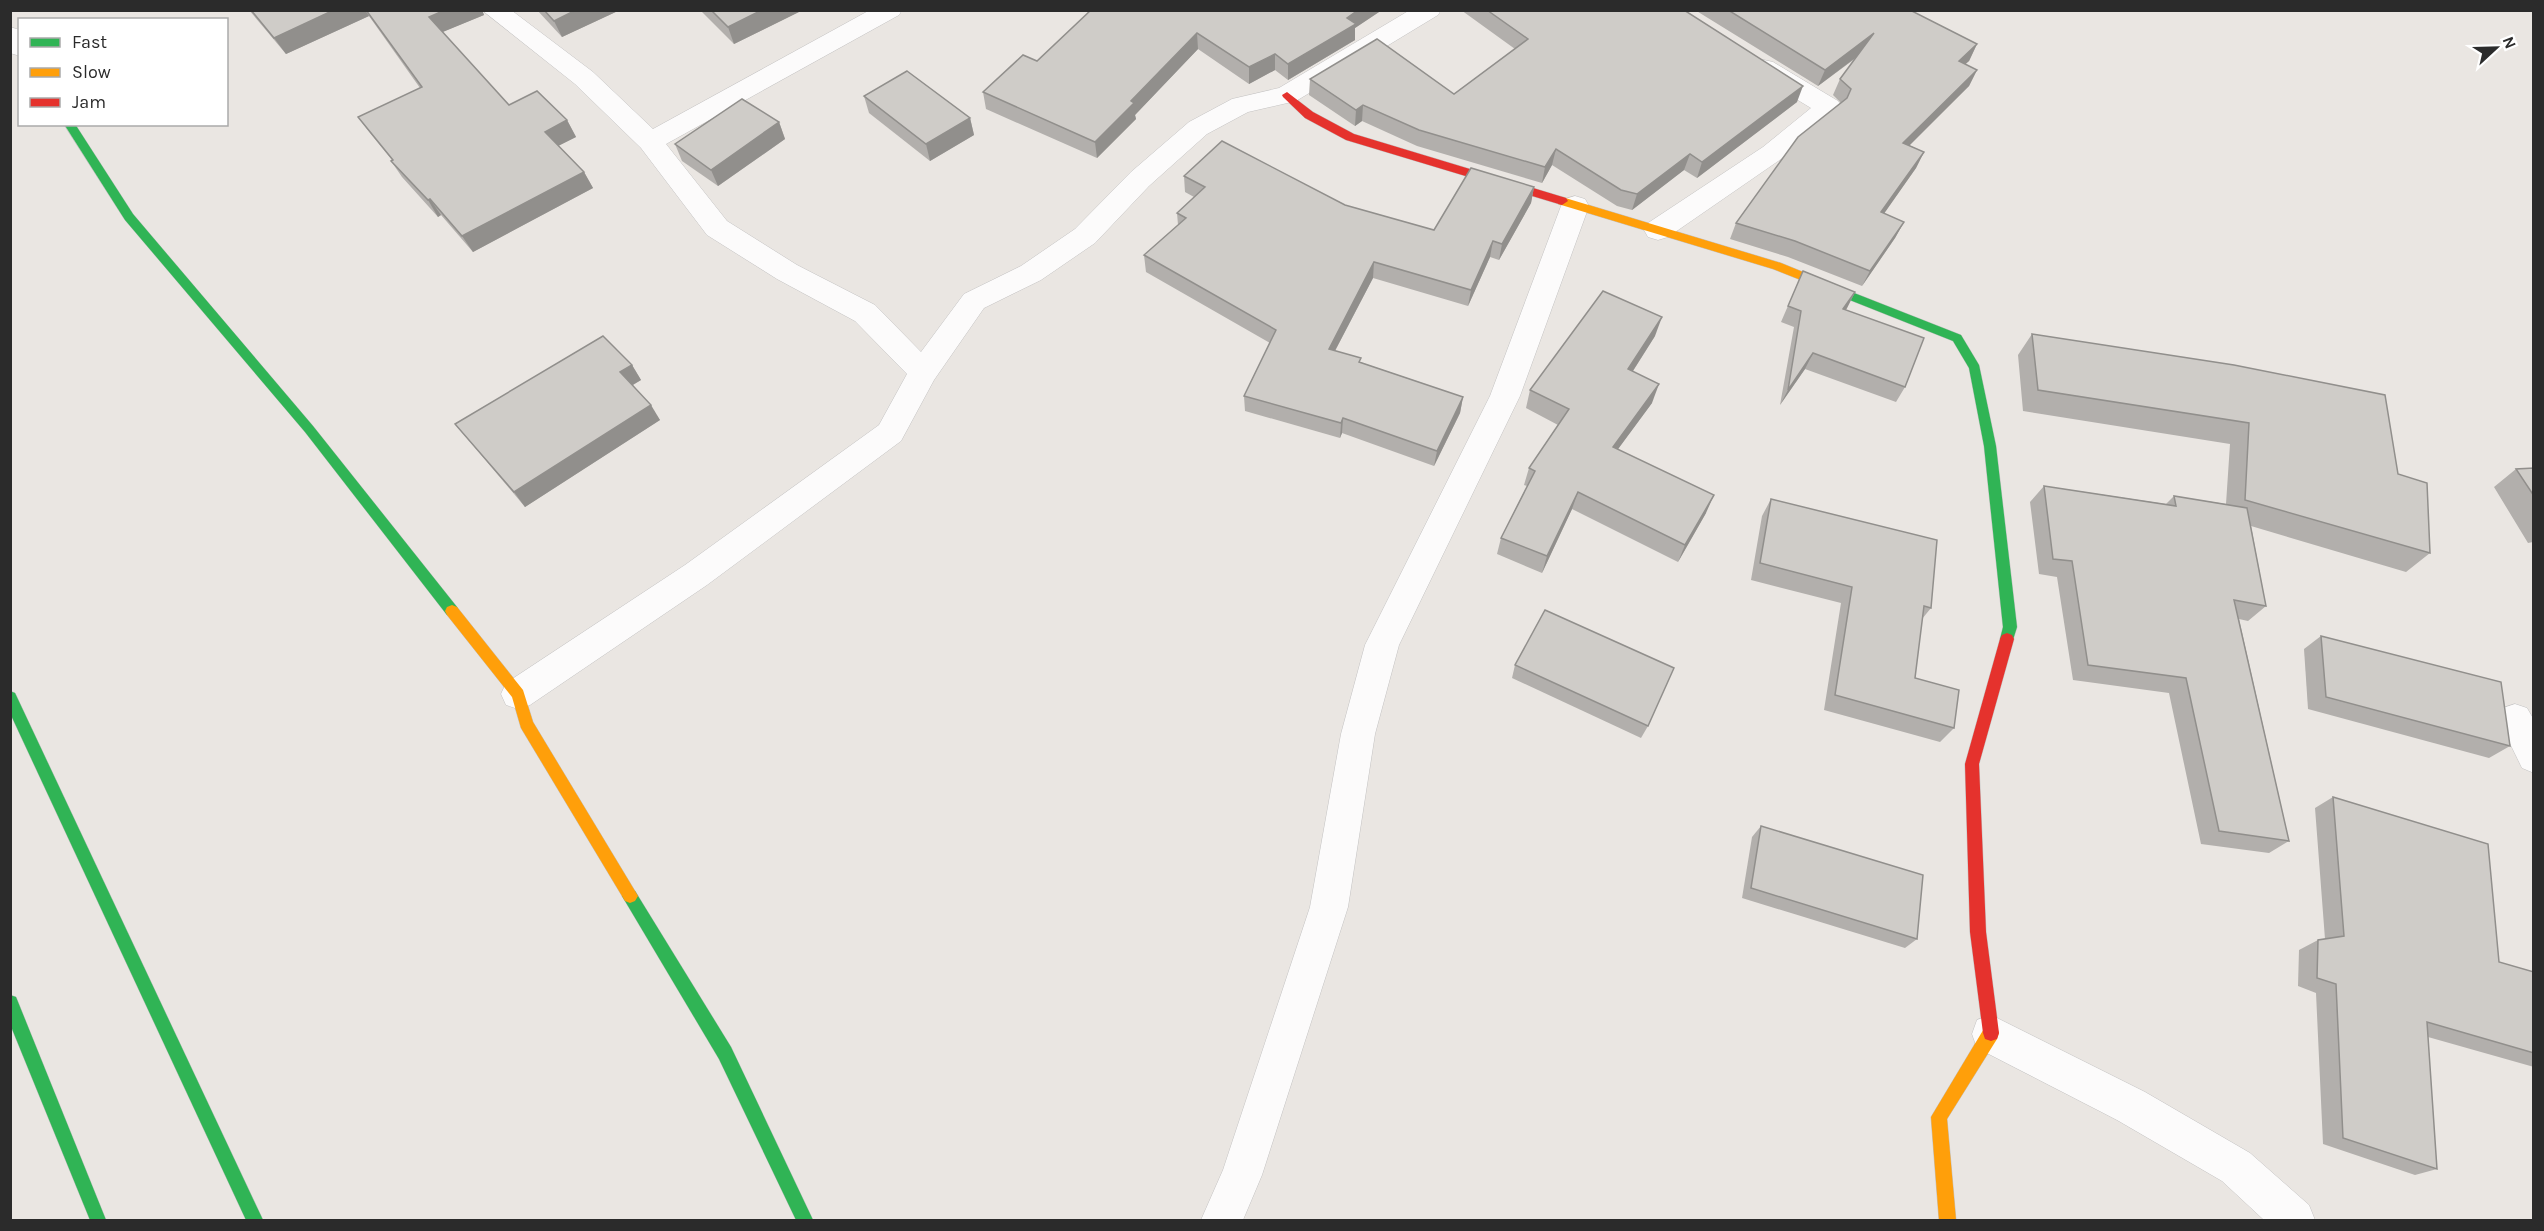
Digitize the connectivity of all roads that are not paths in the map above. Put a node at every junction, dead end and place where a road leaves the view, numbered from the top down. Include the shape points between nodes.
1 (494, 10) edge
2 (890, 10) edge
3 (1429, 10) edge
4 (1740, 53) edge
5 (1287, 95) junction
6 (70, 126) edge
7 (650, 142) junction
8 (1575, 206) junction
9 (1658, 230) junction
10 (923, 372) junction
11 (518, 694) junction
12 (10, 697) edge
13 (2516, 719) dead end
14 (2534, 757) edge
15 (10, 1003) edge
16 (1991, 1034) junction
17 (98, 1221) edge
18 (255, 1221) edge
19 (805, 1221) edge
20 (1222, 1221) edge
21 (1947, 1221) edge
22 (2294, 1221) edge

1 - 7 street via 584,78
2 - 7 street
3 - 5 street
4 - 9 street via 1829,107 1772,153
5 - 8 main road via 1309,115 1350,137
5 - 10 street via 1241,105 1198,128 1140,179 1086,236 1031,273 974,301
6 - 11 main road via 129,217 309,429
7 - 10 street via 717,228 787,272 865,313
8 - 9 main road
8 - 20 street via 1505,396 1382,645 1359,734 1329,907 1242,1174
9 - 16 main road via 1778,266 1957,338 1975,368 1990,446 2010,627 1972,764 1978,932
10 - 11 street via 890,433 696,575
11 - 19 main road via 525,724 725,1053
12 - 18 main road
13 - 14 street
15 - 17 main road
16 - 21 main road via 1939,1117
16 - 22 street via 2131,1106 2235,1167

